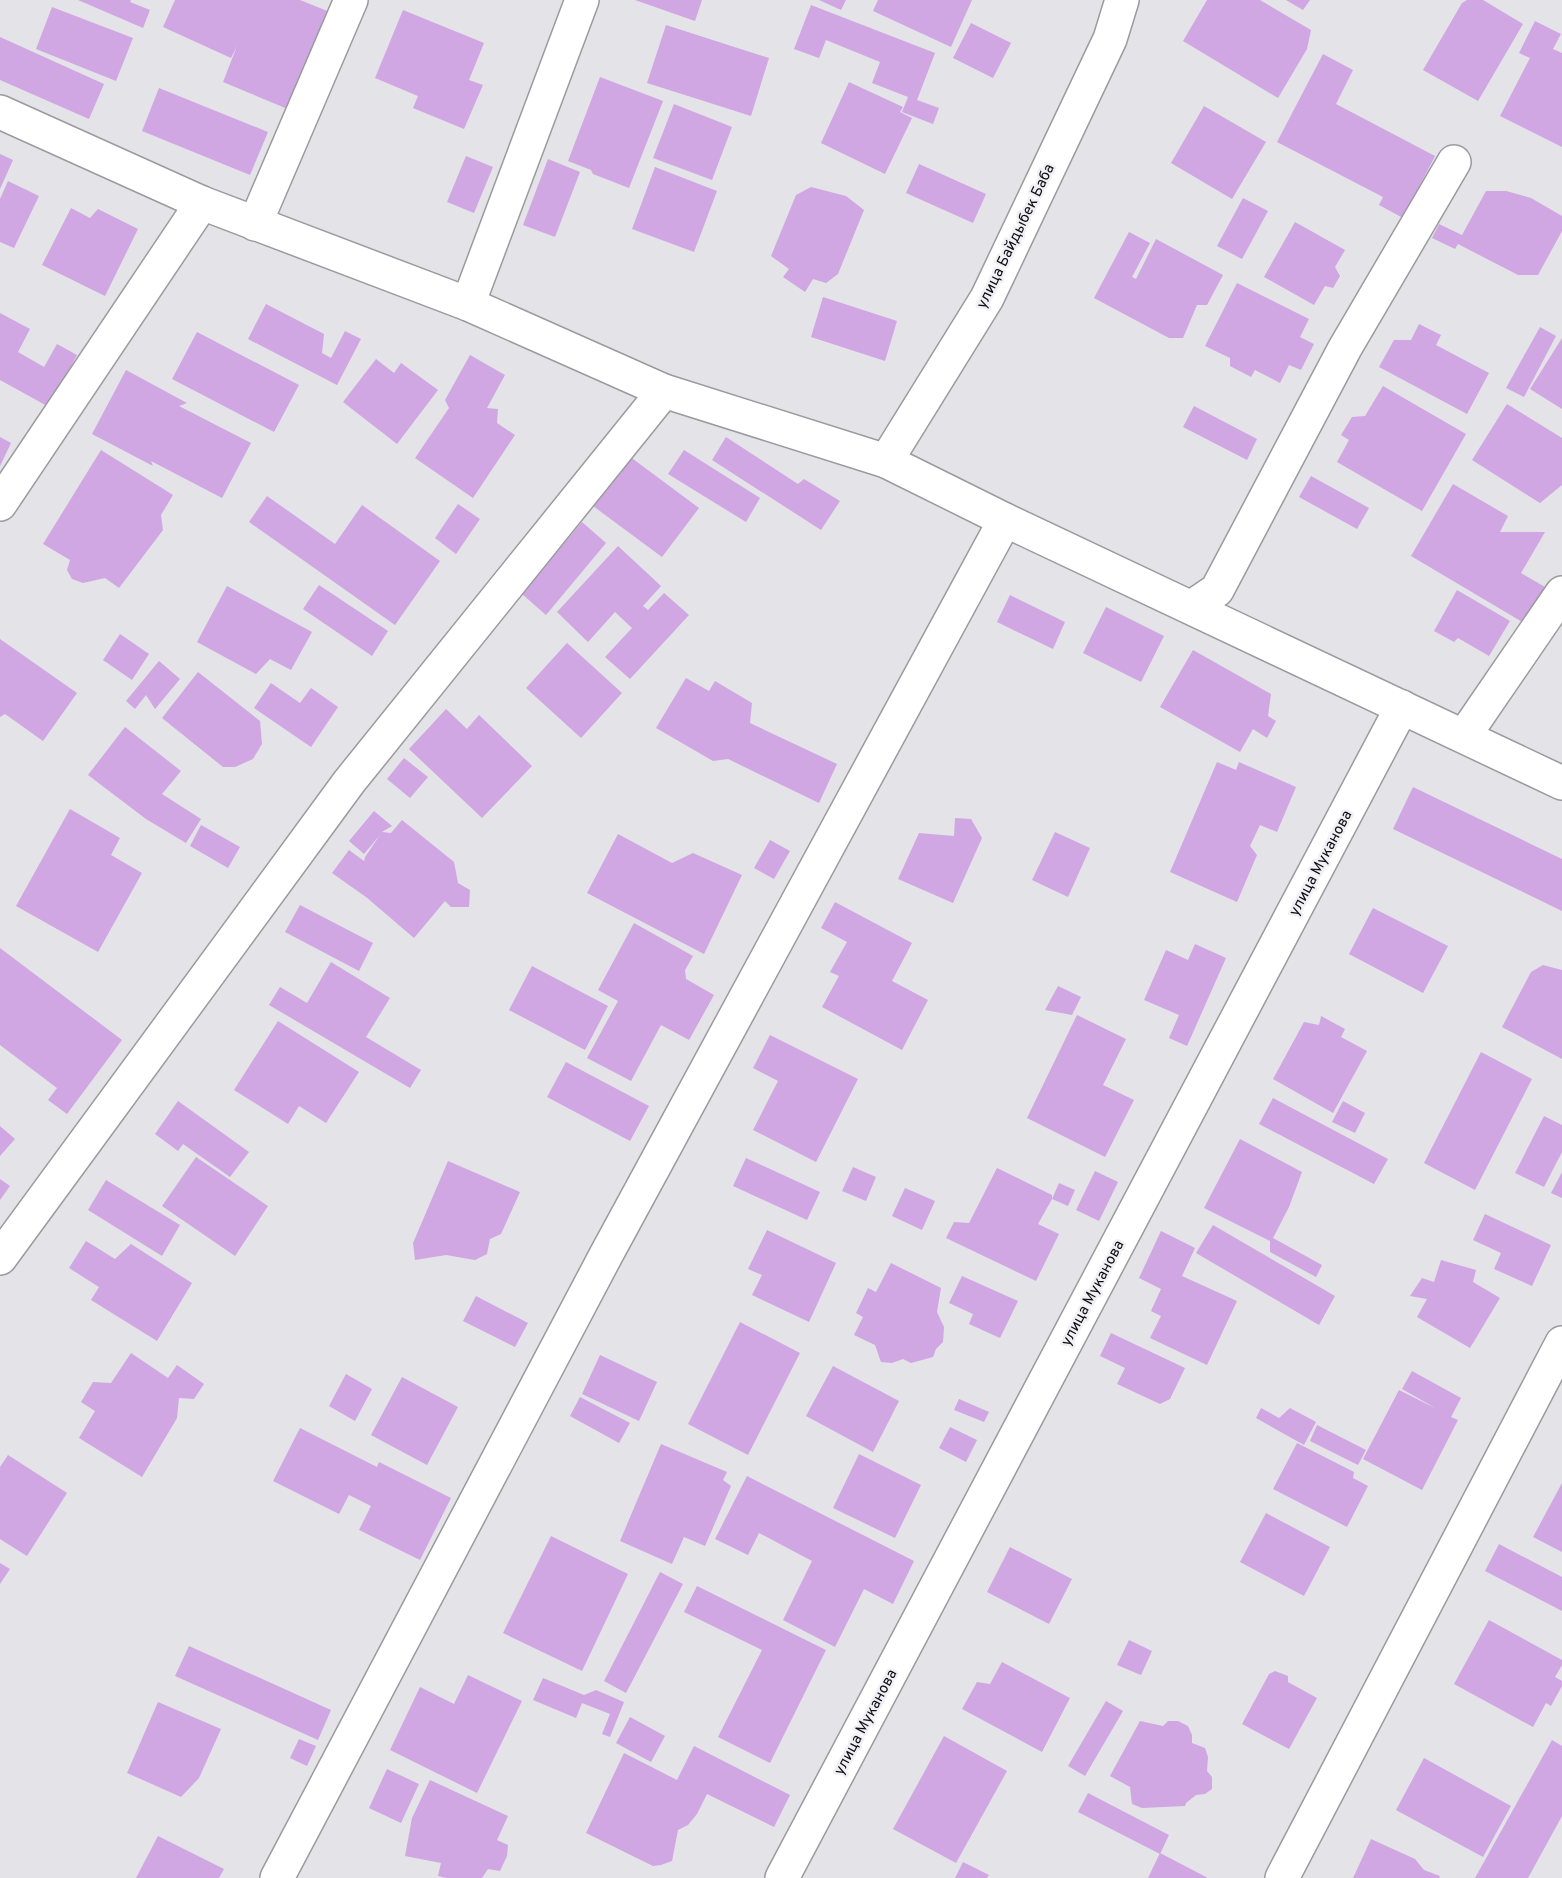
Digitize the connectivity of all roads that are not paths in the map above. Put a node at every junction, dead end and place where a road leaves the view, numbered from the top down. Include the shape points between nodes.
1 (351, 0) edge
2 (582, 0) edge
3 (1122, 0) edge
4 (0, 112) edge
5 (1454, 162) dead end
6 (202, 203) junction
7 (255, 224) junction
8 (468, 304) junction
9 (664, 391) junction
10 (886, 461) junction
11 (0, 504) edge
12 (1005, 520) junction
13 (1562, 593) edge
14 (1192, 607) junction
15 (1402, 707) junction
16 (1464, 736) junction
17 (1562, 783) edge
18 (0, 1258) edge
19 (1562, 1343) edge
20 (277, 1878) edge
21 (782, 1878) edge
22 (1282, 1878) edge

1 - 7 street
2 - 8 street
3 - 10 street, улица Байдыбек Баба via 1110,39 987,298
4 - 6 street
5 - 14 street via 1345,348 1217,590
6 - 7 street
6 - 11 street
7 - 8 street
8 - 9 street
9 - 10 street
9 - 18 street via 349,782
10 - 12 street
12 - 14 street
12 - 20 street via 606,1255
13 - 16 street
14 - 15 street
15 - 16 street
15 - 21 street, улица Муканова
16 - 17 street
19 - 22 street

